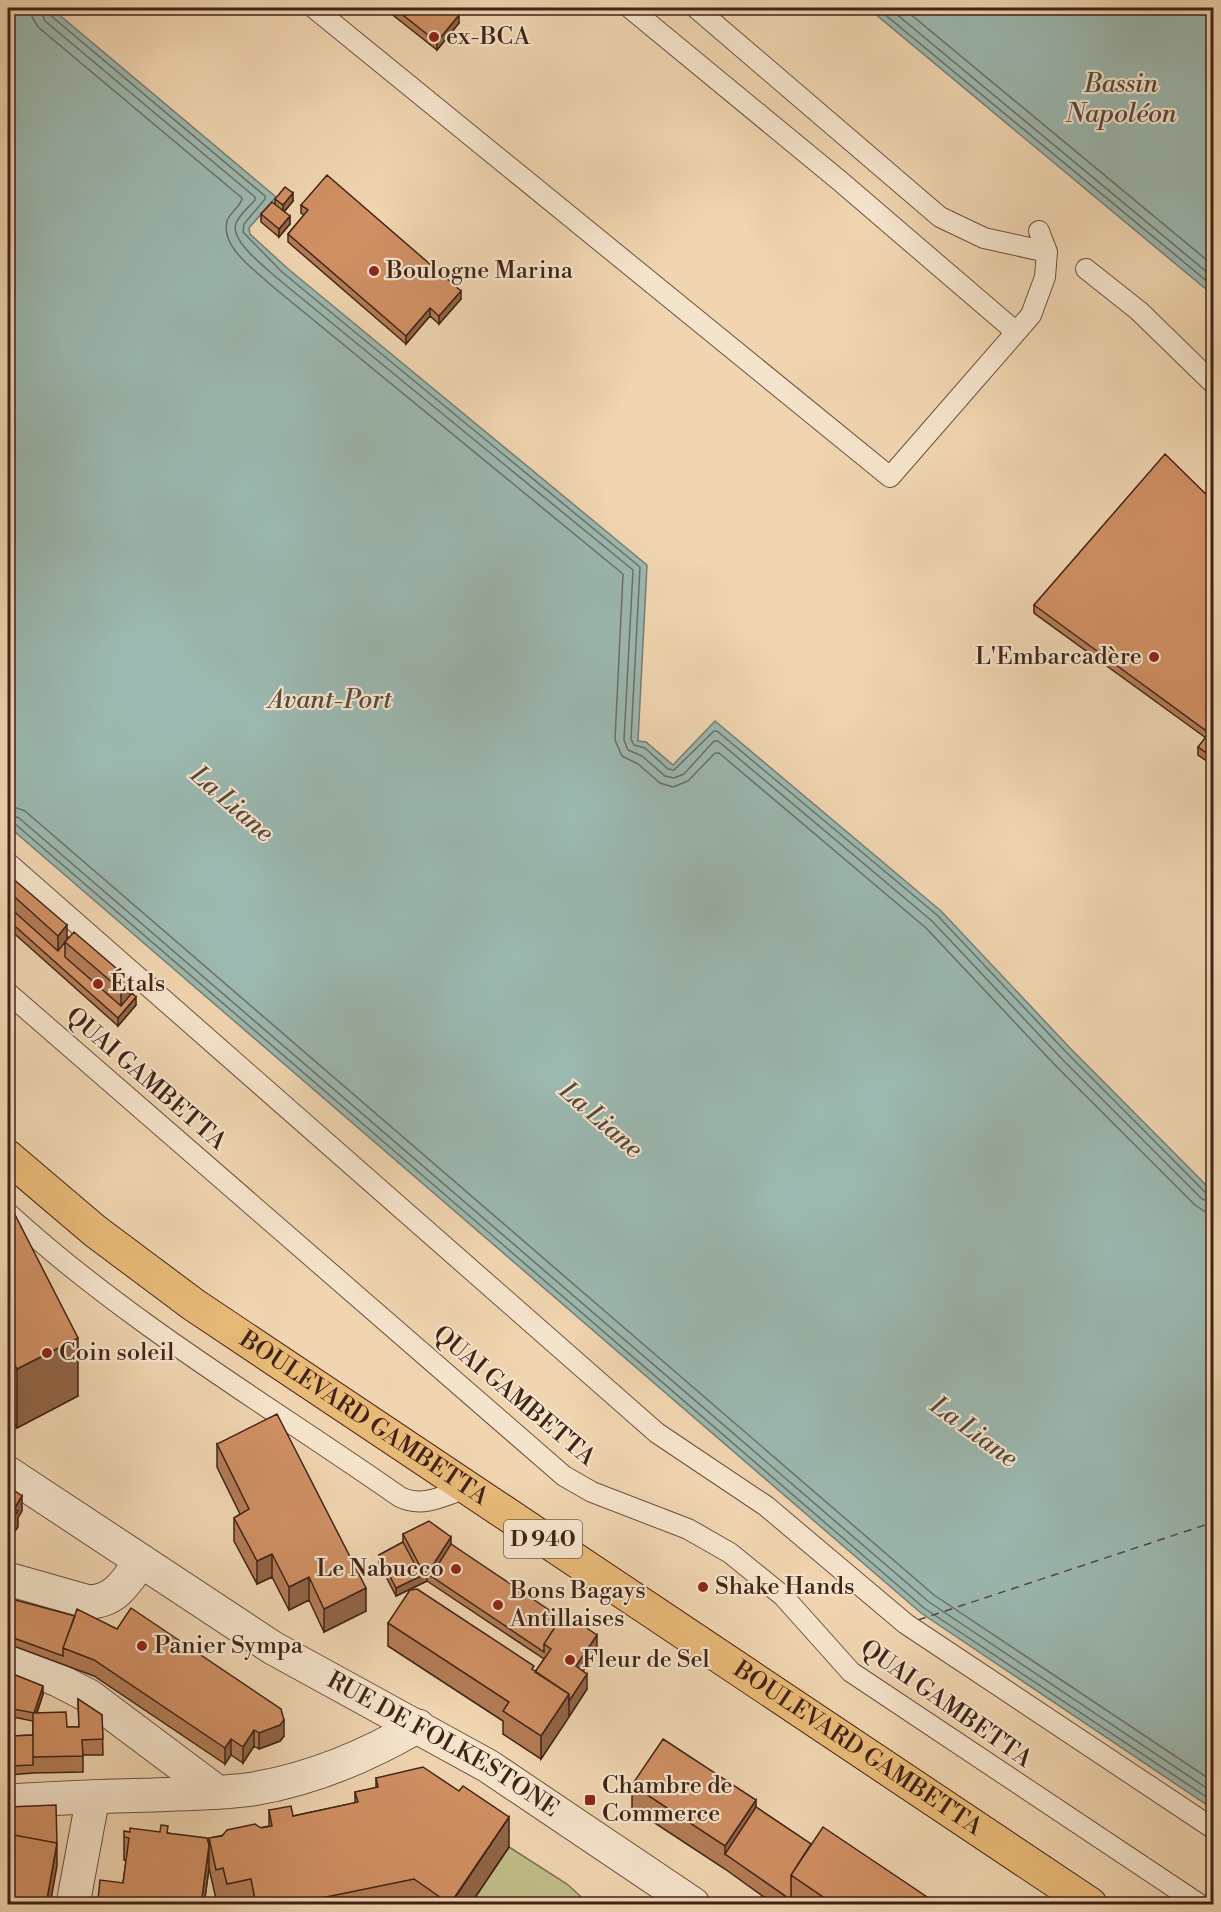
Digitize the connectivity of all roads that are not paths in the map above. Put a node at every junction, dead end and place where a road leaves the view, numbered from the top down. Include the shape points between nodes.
1 (314, 8) edge
2 (630, 8) edge
3 (696, 8) edge
4 (1039, 231) dead end
5 (1047, 252) junction
6 (1086, 269) dead end
7 (1016, 332) junction
8 (1214, 384) edge
9 (8, 862) edge
10 (8, 993) edge
11 (8, 1157) edge
12 (8, 1213) edge
13 (8, 1473) edge
14 (466, 1488) junction
15 (141, 1561) junction
16 (8, 1579) edge
17 (8, 1659) edge
18 (418, 1726) junction
19 (217, 1792) junction
20 (93, 1797) junction
21 (8, 1801) edge
22 (1214, 1829) edge
23 (73, 1905) edge
24 (693, 1905) edge
25 (1090, 1905) edge
26 (1199, 1905) edge

1 - 7 lane via 890,477
2 - 7 lane
3 - 5 lane via 940,217 984,238
4 - 5 lane
5 - 7 lane via 1045,277 1031,315
6 - 8 lane via 1139,311
9 - 22 lane via 657,1433 766,1506 906,1624
10 - 26 lane, QUAI GAMBETTA via 564,1476 592,1492 688,1529 730,1553 783,1596 851,1672
11 - 14 main road, BOULEVARD GAMBETTA / D 940 via 95,1231 194,1305
12 - 14 lane via 124,1307 400,1497 428,1501
13 - 15 street, RUE DE FOLKESTONE
14 - 25 main road, BOULEVARD GAMBETTA / D 940
15 - 16 street via 118,1592 97,1602
15 - 18 street, RUE DE FOLKESTONE via 273,1648
17 - 19 street via 89,1696
18 - 19 street via 366,1754 310,1775
18 - 24 street, RUE DE FOLKESTONE via 488,1766
19 - 20 street
20 - 21 street
20 - 23 street

